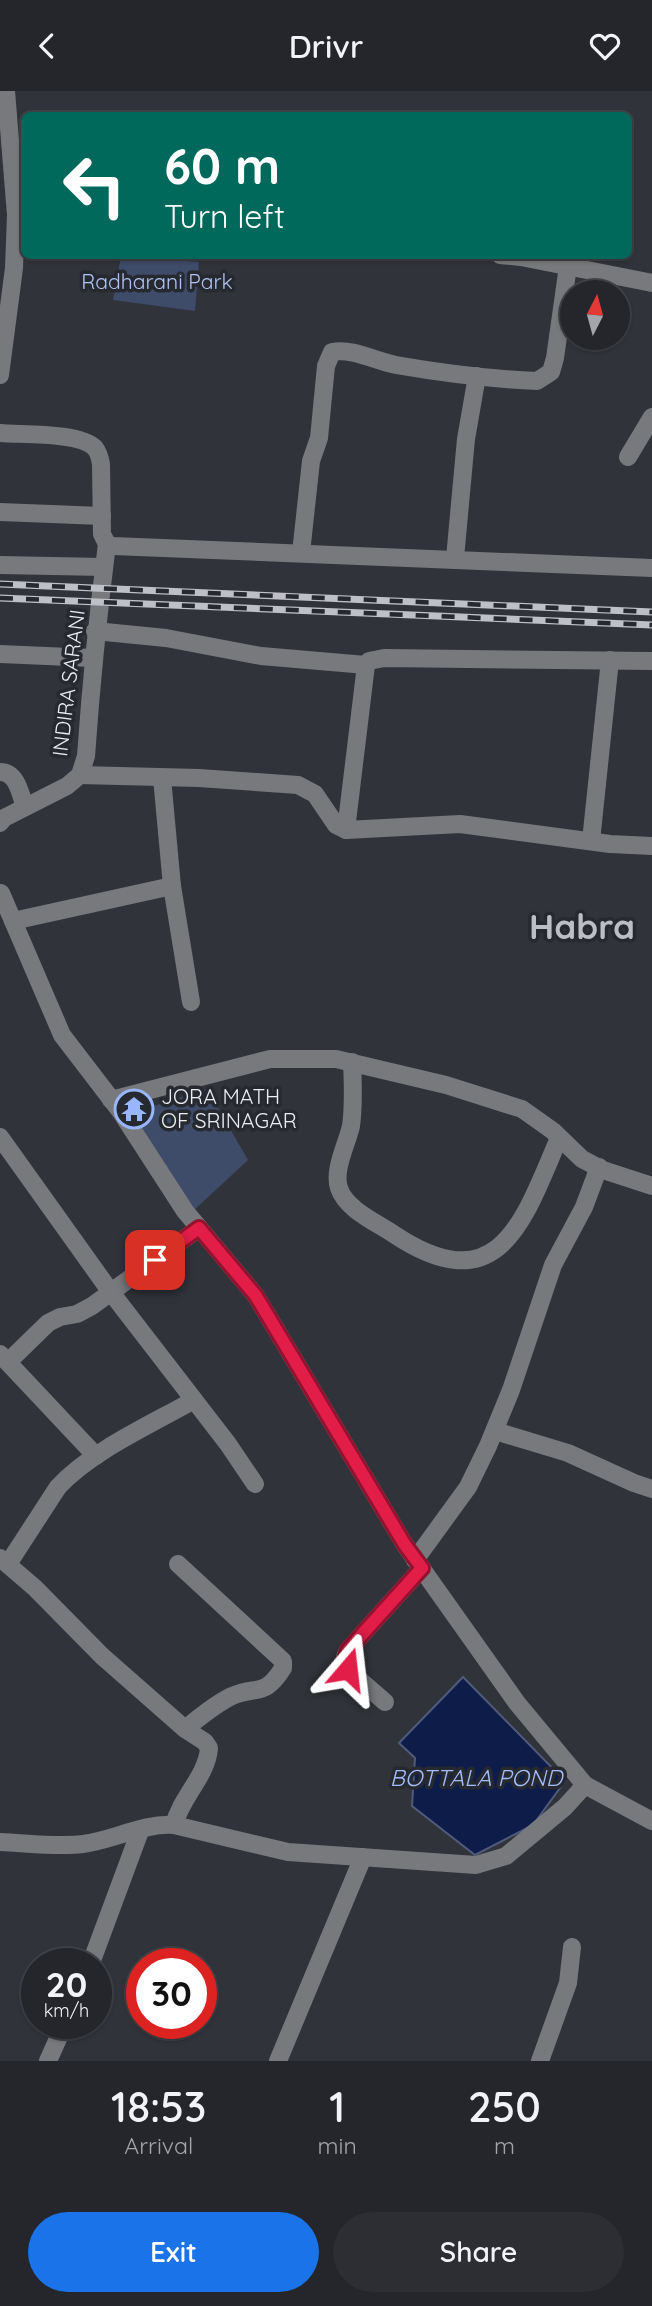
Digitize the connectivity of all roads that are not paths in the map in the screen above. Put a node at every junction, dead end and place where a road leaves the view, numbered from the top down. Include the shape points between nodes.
1 (6, 91) edge
2 (14, 224) edge
3 (525, 259) edge
4 (568, 266) junction
5 (652, 283) edge
6 (0, 375) edge
7 (477, 376) junction
8 (652, 417) edge
9 (0, 433) edge
10 (628, 457) dead end
11 (0, 512) edge
12 (102, 516) junction
13 (107, 544) junction
14 (301, 552) junction
15 (454, 558) junction
16 (0, 565) edge
17 (104, 567) junction
18 (652, 568) edge
19 (95, 631) junction
20 (0, 654) edge
21 (93, 658) junction
22 (610, 660) junction
23 (652, 661) edge
24 (366, 665) junction
25 (0, 772) edge
26 (80, 775) junction
27 (162, 778) junction
28 (26, 807) junction
29 (0, 823) edge
30 (346, 830) junction
31 (591, 841) junction
32 (652, 846) edge
33 (172, 885) junction
34 (0, 893) edge
35 (13, 921) junction
36 (191, 1002) dead end
37 (352, 1062) junction
38 (111, 1100) junction
39 (0, 1137) edge
40 (559, 1138) junction
41 (599, 1167) junction
42 (652, 1186) edge
43 (199, 1228) junction
44 (110, 1291) junction
45 (4, 1358) edge
46 (194, 1400) junction
47 (495, 1431) junction
48 (96, 1456) junction
49 (255, 1484) dead end
50 (652, 1489) edge
51 (4, 1561) edge
52 (178, 1564) dead end
53 (418, 1564) junction
54 (385, 1702) dead end
55 (185, 1729) junction
56 (585, 1785) junction
57 (652, 1821) edge
58 (174, 1825) junction
59 (140, 1831) junction
60 (0, 1842) edge
61 (363, 1857) junction
62 (572, 1947) dead end
63 (97, 1948) edge
64 (58, 2039) edge
65 (48, 2061) edge
66 (278, 2061) edge
67 (540, 2061) edge

1 - 2 street
2 - 6 street via 13,279
3 - 4 street
4 - 5 street
4 - 7 street via 551,372 537,381
7 - 14 street via 332,352 326,366 319,438 311,461
7 - 15 street
8 - 10 street
9 - 12 street, INDIRA SARANI via 65,437 94,447 101,464
11 - 12 street
12 - 13 street, INDIRA SARANI
13 - 14 street
13 - 17 street, INDIRA SARANI
14 - 15 street
15 - 18 street
16 - 17 street
17 - 19 street, INDIRA SARANI
19 - 21 street, INDIRA SARANI
19 - 24 street via 166,638 261,656
20 - 21 street
21 - 26 street, INDIRA SARANI via 86,756
22 - 23 street
22 - 24 street via 375,658
22 - 31 street
24 - 30 street
25 - 28 street via 14,777
26 - 27 street
26 - 28 street, INDIRA SARANI
27 - 30 street via 298,785 315,794 336,825
27 - 33 street
28 - 29 street, INDIRA SARANI
30 - 31 street via 460,824
31 - 32 street
33 - 35 street
33 - 36 street
34 - 35 street
35 - 38 street via 62,1035
37 - 38 street via 270,1059
37 - 40 street via 503,1102 537,1118
37 - 40 street via 351,1126 338,1186 352,1206 432,1256 480,1259 510,1238 527,1212
38 - 43 street
39 - 44 street
40 - 41 street via 582,1159
41 - 42 street
41 - 47 street via 553,1265
43 - 44 street
43 - 53 street via 256,1296
44 - 45 street via 77,1314 48,1323
44 - 46 street
45 - 48 street
46 - 48 street
46 - 49 street
47 - 50 street via 568,1453
47 - 53 street via 468,1487
48 - 51 street via 58,1487
51 - 55 street
52 - 55 street via 283,1661 283,1668 267,1688 233,1696
53 - 54 street via 344,1657 348,1669
53 - 56 street via 517,1703
55 - 58 street via 205,1742 209,1755
56 - 57 street
56 - 61 street via 506,1856 492,1862 453,1865
58 - 59 street via 159,1824
58 - 61 street via 268,1849
59 - 60 street via 84,1844
59 - 63 street
61 - 66 street
62 - 67 street via 568,1983
64 - 65 street

